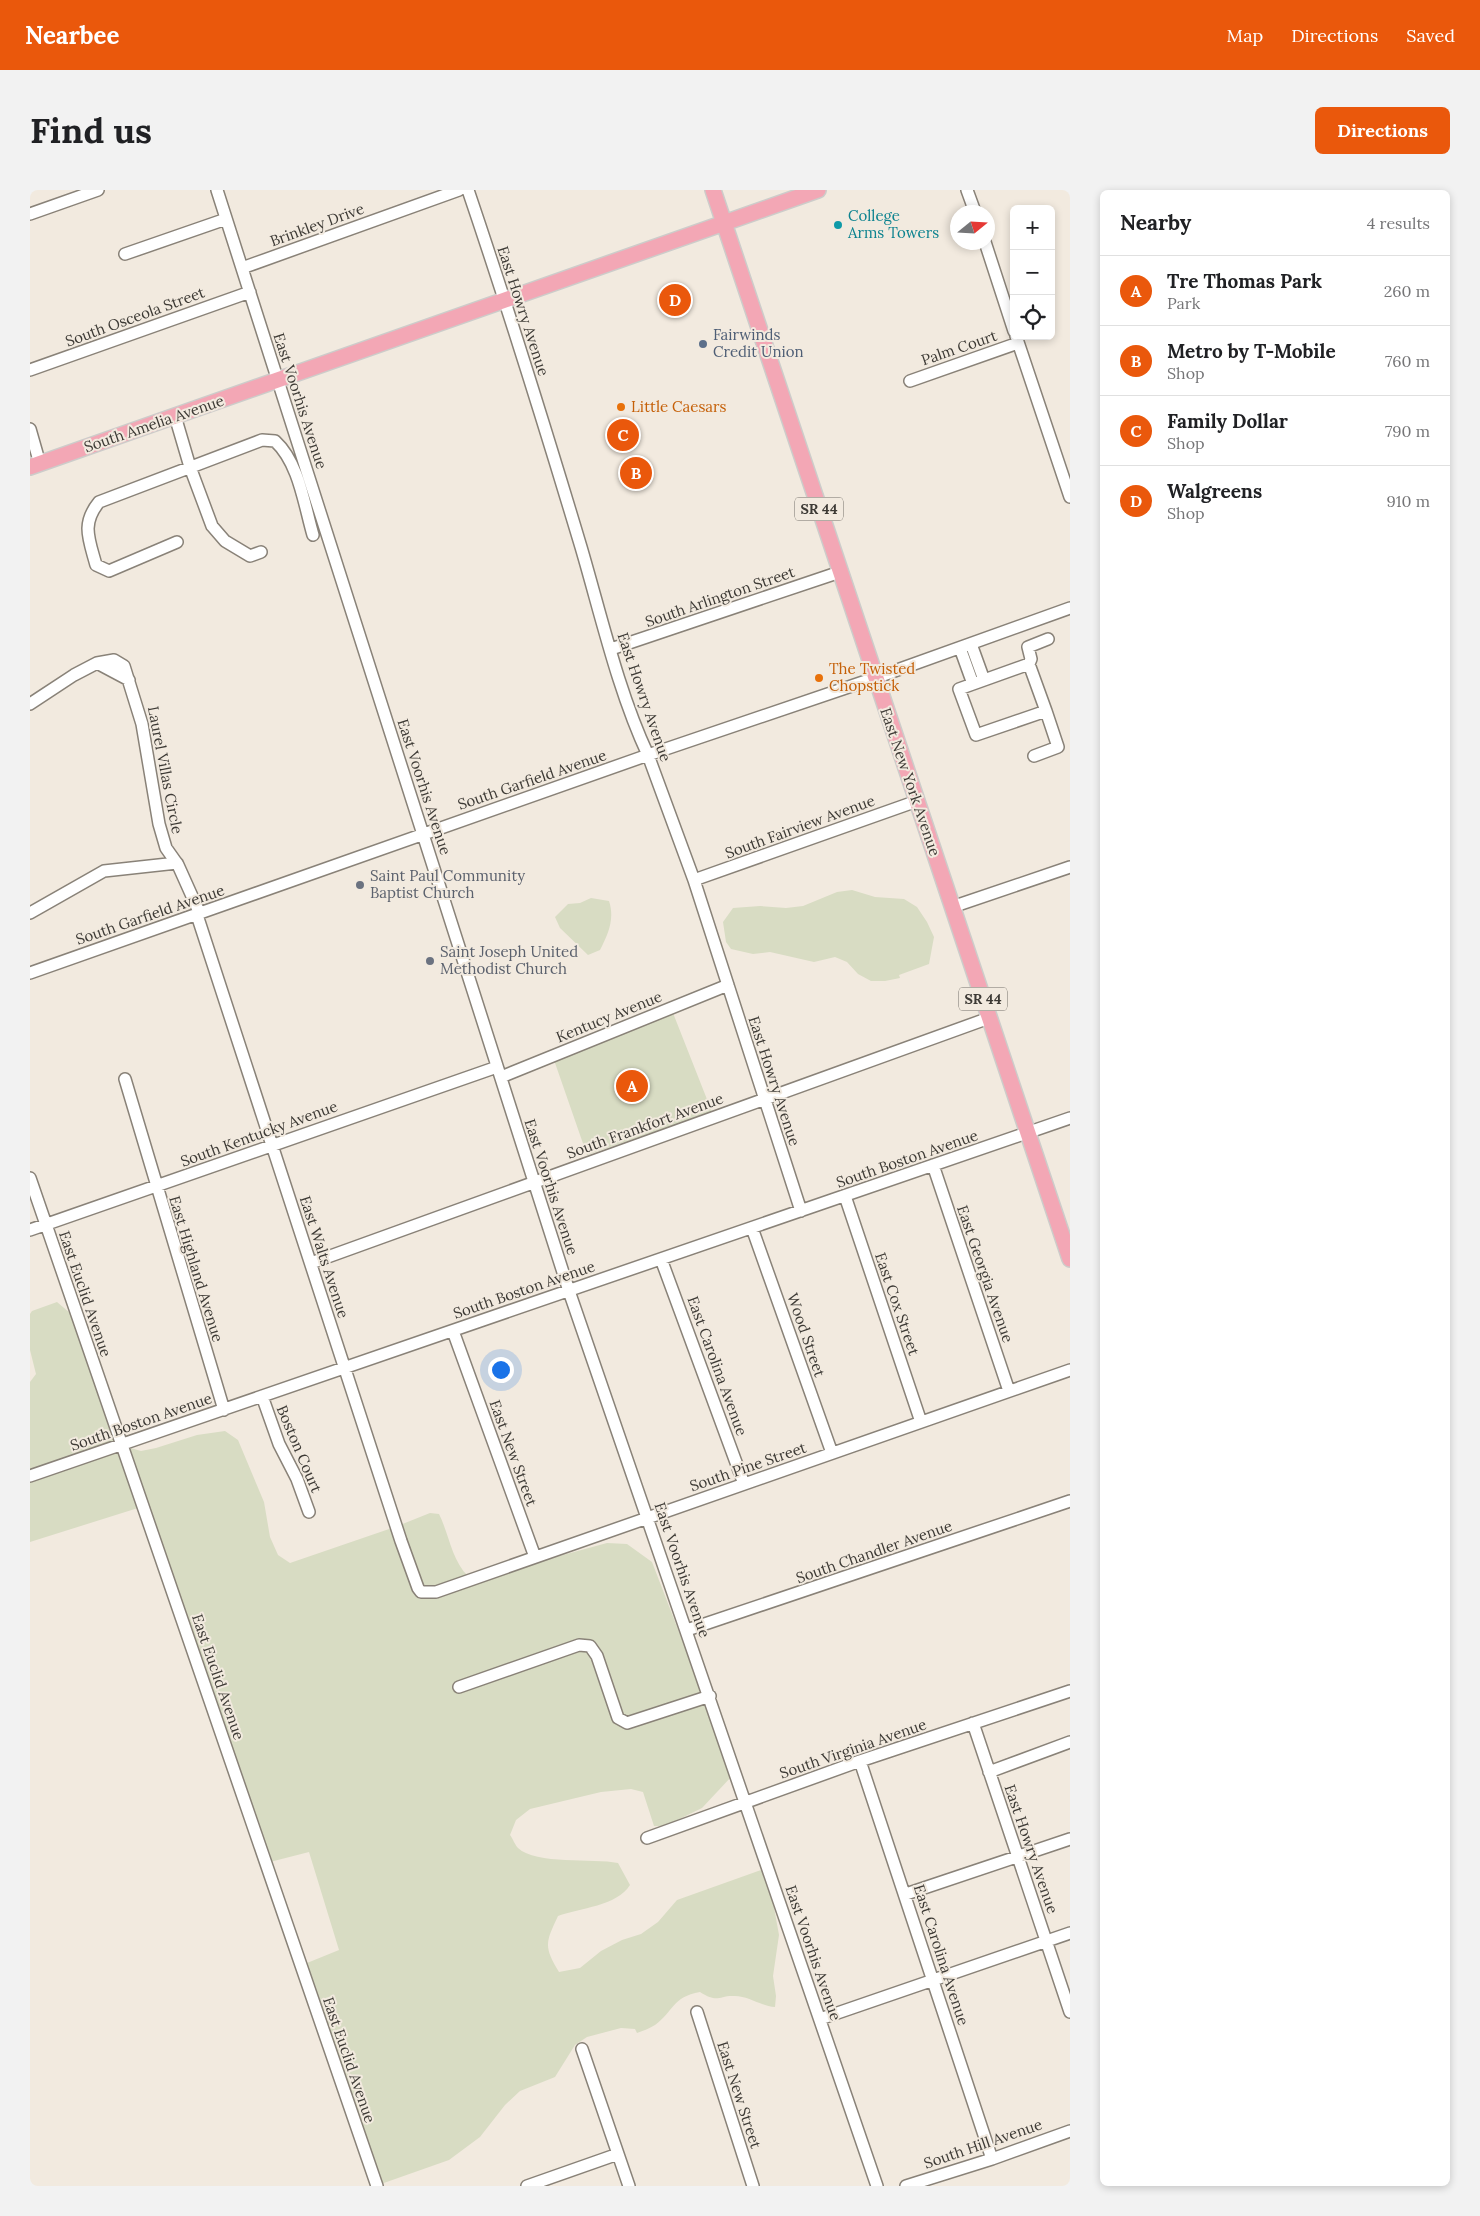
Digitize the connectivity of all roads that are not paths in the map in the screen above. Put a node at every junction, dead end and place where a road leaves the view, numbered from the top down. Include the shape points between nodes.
1 (98, 190) edge
2 (217, 190) edge
3 (460, 190) edge
4 (468, 190) edge
5 (712, 190) edge
6 (818, 190) edge
7 (967, 190) edge
8 (972, 205) edge
9 (30, 214) edge
10 (226, 219) junction
11 (724, 223) junction
12 (988, 250) edge
13 (125, 254) dead end
14 (242, 268) junction
15 (250, 292) junction
16 (505, 299) junction
17 (1010, 319) edge
18 (1017, 340) edge
19 (30, 370) edge
20 (278, 380) junction
21 (910, 381) dead end
22 (175, 416) junction
23 (30, 429) edge
24 (35, 466) edge
25 (190, 467) junction
26 (1067, 477) edge
27 (1070, 497) edge
28 (313, 535) dead end
29 (177, 542) dead end
30 (261, 552) dead end
31 (840, 572) junction
32 (1070, 608) edge
33 (1048, 639) dead end
34 (972, 644) junction
35 (960, 648) junction
36 (611, 649) junction
37 (1029, 664) junction
38 (875, 678) junction
39 (984, 680) junction
40 (973, 684) junction
41 (30, 704) edge
42 (1046, 711) junction
43 (648, 755) junction
44 (1034, 756) dead end
45 (917, 801) junction
46 (423, 835) junction
47 (177, 862) junction
48 (1070, 868) edge
49 (694, 880) junction
50 (952, 907) junction
51 (30, 912) edge
52 (198, 915) junction
53 (30, 973) edge
54 (728, 985) junction
55 (989, 1018) junction
56 (499, 1072) junction
57 (125, 1079) dead end
58 (764, 1099) junction
59 (1070, 1118) edge
60 (1028, 1133) junction
61 (272, 1145) junction
62 (933, 1166) junction
63 (30, 1178) edge
64 (534, 1181) junction
65 (155, 1187) junction
66 (844, 1196) junction
67 (801, 1211) junction
68 (46, 1225) junction
69 (752, 1228) junction
70 (30, 1230) edge
71 (661, 1259) junction
72 (1070, 1259) edge
73 (311, 1263) junction
74 (569, 1291) junction
75 (453, 1331) junction
76 (344, 1368) junction
77 (1070, 1370) edge
78 (1009, 1391) junction
79 (262, 1396) junction
80 (224, 1410) junction
81 (921, 1422) junction
82 (121, 1445) junction
83 (832, 1453) junction
84 (30, 1476) edge
85 (744, 1484) junction
86 (1070, 1502) edge
87 (309, 1512) dead end
88 (648, 1517) junction
89 (535, 1557) junction
90 (436, 1592) joint
91 (687, 1630) junction
92 (459, 1687) dead end
93 (1070, 1690) edge
94 (710, 1696) junction
95 (973, 1724) junction
96 (1070, 1742) edge
97 (860, 1761) junction
98 (989, 1772) junction
99 (746, 1804) junction
100 (647, 1838) dead end
101 (1070, 1839) edge
102 (1018, 1857) junction
103 (906, 1894) junction
104 (1070, 1933) edge
105 (1046, 1941) junction
106 (932, 1980) junction
107 (697, 2012) dead end
108 (1070, 2012) edge
109 (820, 2019) junction
110 (582, 2049) dead end
111 (1070, 2130) edge
112 (618, 2154) junction
113 (992, 2159) junction
114 (377, 2186) edge
115 (526, 2186) edge
116 (629, 2186) edge
117 (753, 2186) edge
118 (877, 2186) edge
119 (906, 2186) edge

1 - 9 street
2 - 10 street, East Voorhis Avenue
3 - 14 street, Brinkley Drive
4 - 16 street, East Howry Avenue
5 - 11 main road, East New York Avenue / SR 44
6 - 11 main road, South Amelia Avenue
7 - 8 street
10 - 13 street
10 - 14 street, East Voorhis Avenue
11 - 16 main road, South Amelia Avenue
11 - 31 main road, East New York Avenue / SR 44
12 - 17 street
14 - 15 street, East Voorhis Avenue
15 - 19 street, South Osceola Street
15 - 20 street, East Voorhis Avenue
16 - 20 main road, South Amelia Avenue
16 - 36 street, East Howry Avenue
18 - 21 street, Palm Court
18 - 26 street
20 - 22 main road, South Amelia Avenue
20 - 46 street, East Voorhis Avenue
22 - 24 main road, South Amelia Avenue
22 - 25 street
23 - 24 street
25 - 28 street via 262,440 275,440 295,474
25 - 29 street via 100,502 90,513 87,526 96,565 109,571
25 - 30 street via 212,526 225,541 250,556
26 - 27 street
31 - 36 street, South Arlington Street
31 - 38 main road, East New York Avenue / SR 44
32 - 34 street, South Garfield Avenue
33 - 37 street via 1028,647
34 - 35 street, South Garfield Avenue
34 - 39 street
35 - 38 street, South Garfield Avenue
35 - 40 street
36 - 43 street, East Howry Avenue
37 - 39 street
37 - 42 street
38 - 43 street, South Garfield Avenue
38 - 45 main road, East New York Avenue / SR 44
39 - 40 street
40 - 42 street via 959,689 976,735
41 - 47 street, Laurel Villas Circle via 98,663 109,660 124,666 142,724 159,824 166,848
42 - 44 street via 1058,747
43 - 46 street, South Garfield Avenue
43 - 49 street, East Howry Avenue
45 - 49 street, South Fairview Avenue
45 - 50 main road, East New York Avenue / SR 44
46 - 52 street, South Garfield Avenue
46 - 56 street, East Voorhis Avenue
47 - 51 street via 104,871
47 - 52 street, Laurel Villas Circle
48 - 50 street
49 - 54 street, East Howry Avenue
50 - 55 main road, East New York Avenue / SR 44
52 - 53 street, South Garfield Avenue
52 - 61 street, East Walts Avenue
54 - 56 street, Kentucy Avenue
54 - 58 street, East Howry Avenue
55 - 58 street, South Frankfort Avenue
55 - 60 main road, East New York Avenue / SR 44
56 - 61 street, South Kentucky Avenue
56 - 64 street, East Voorhis Avenue
57 - 65 street, East Highland Avenue
58 - 64 street, South Frankfort Avenue
58 - 67 street, East Howry Avenue
59 - 60 street, South Boston Avenue
60 - 62 street, South Boston Avenue
60 - 72 main road, East New York Avenue / SR 44
61 - 65 street, South Kentucky Avenue
61 - 73 street, East Walts Avenue
62 - 66 street, South Boston Avenue
62 - 78 street, East Georgia Avenue
63 - 68 street, East Euclid Avenue
64 - 73 street, South Frankfort Avenue
64 - 74 street, East Voorhis Avenue
65 - 68 street, South Kentucky Avenue
65 - 80 street, East Highland Avenue
66 - 67 street, South Boston Avenue
66 - 81 street, East Cox Street
67 - 69 street, South Boston Avenue
68 - 70 street, South Kentucky Avenue
68 - 82 street, East Euclid Avenue
69 - 71 street, South Boston Avenue
69 - 83 street, Wood Street
71 - 74 street, South Boston Avenue
71 - 85 street, East Carolina Avenue
73 - 76 street, East Walts Avenue
74 - 75 street, South Boston Avenue
74 - 88 street, East Voorhis Avenue
75 - 76 street, South Boston Avenue
75 - 89 street, East New Street
76 - 79 street, South Boston Avenue
76 - 90 street, East Walts Avenue via 418,1588 424,1593
77 - 78 street, South Pine Street
78 - 81 street, South Pine Street
79 - 80 street, South Boston Avenue
79 - 87 street, Boston Court
80 - 82 street, South Boston Avenue
81 - 83 street, South Pine Street
82 - 84 street, South Boston Avenue
82 - 114 street, East Euclid Avenue
83 - 85 street, South Pine Street
85 - 88 street, South Pine Street
86 - 91 street, South Chandler Avenue
88 - 89 street, South Pine Street
88 - 91 street, East Voorhis Avenue
89 - 90 street, South Pine Street
91 - 94 street, East Voorhis Avenue
92 - 94 street via 579,1646 590,1646 597,1656 618,1718 627,1723
93 - 95 street, South Virginia Avenue
94 - 99 street, East Voorhis Avenue
95 - 97 street, South Virginia Avenue
95 - 98 street, East Howry Avenue
96 - 98 street
97 - 99 street, South Virginia Avenue
97 - 103 street, East Carolina Avenue
98 - 102 street, East Howry Avenue
99 - 100 street, South Virginia Avenue
99 - 109 street, East Voorhis Avenue
101 - 102 street
102 - 103 street
102 - 105 street, East Howry Avenue
103 - 106 street, East Carolina Avenue
104 - 105 street
105 - 106 street
105 - 108 street, East Howry Avenue
106 - 109 street
106 - 113 street, East Carolina Avenue
107 - 117 street, East New Street
109 - 118 street, East Voorhis Avenue
110 - 112 street
111 - 113 street, South Hill Avenue
112 - 115 street
112 - 116 street
113 - 119 street, South Hill Avenue

